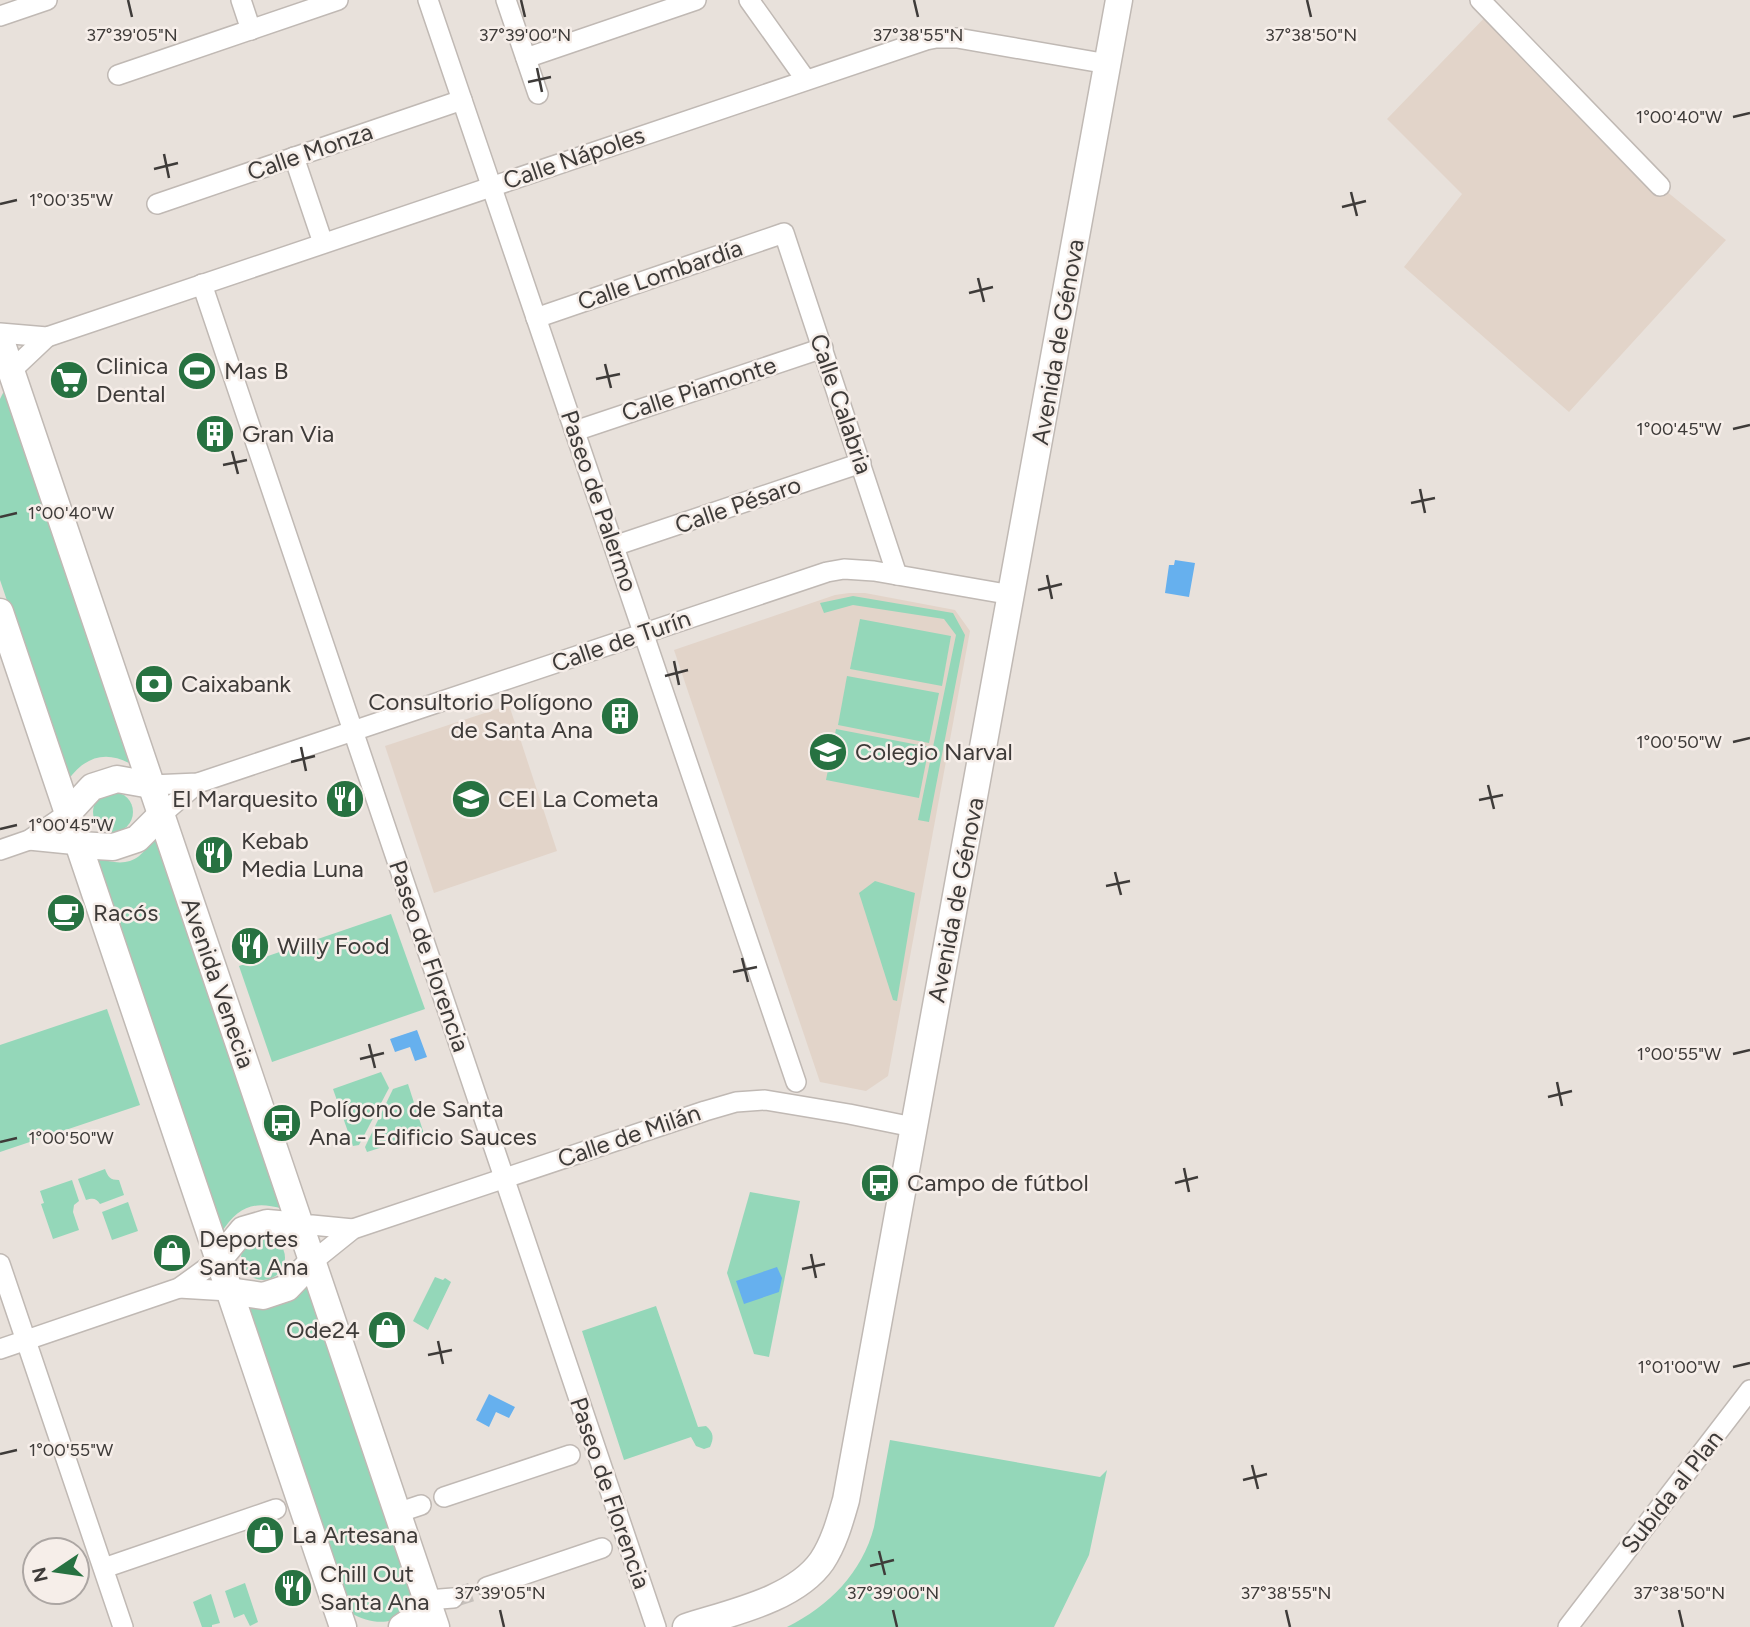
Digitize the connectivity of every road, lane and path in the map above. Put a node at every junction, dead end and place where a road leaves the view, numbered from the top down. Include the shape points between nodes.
1 (47, 0) edge
2 (241, 0) edge
3 (338, 0) edge
4 (428, 0) edge
5 (506, 0) edge
6 (696, 0) edge
7 (748, 0) edge
8 (1119, 0) edge
9 (1480, 0) edge
10 (0, 16) edge
11 (251, 30) junction
12 (526, 58) junction
13 (1108, 64) junction
14 (118, 75) dead end
15 (806, 80) junction
16 (538, 93) dead end
17 (462, 100) junction
18 (294, 157) junction
19 (492, 186) junction
20 (1660, 186) dead end
21 (157, 204) dead end
22 (784, 233) joint
23 (323, 243) junction
24 (202, 284) junction
25 (537, 318) junction
26 (0, 336) edge
27 (47, 337) junction
28 (823, 348) junction
29 (6, 376) edge
30 (575, 430) junction
31 (861, 463) junction
32 (614, 546) junction
33 (897, 575) junction
34 (1012, 595) junction
35 (0, 612) edge
36 (643, 633) junction
37 (353, 731) junction
38 (198, 783) junction
39 (151, 785) junction
40 (68, 813) junction
41 (161, 815) junction
42 (29, 840) junction
43 (79, 845) junction
44 (0, 850) edge
45 (796, 1082) dead end
46 (913, 1128) junction
47 (504, 1178) junction
48 (301, 1226) junction
49 (353, 1229) junction
50 (219, 1259) junction
51 (313, 1262) junction
52 (0, 1264) edge
53 (179, 1288) junction
54 (229, 1291) junction
55 (26, 1340) junction
56 (0, 1349) edge
57 (1750, 1390) edge
58 (570, 1454) dead end
59 (444, 1497) dead end
60 (276, 1509) dead end
61 (602, 1548) dead end
62 (104, 1568) junction
63 (486, 1587) tunnel mouth
64 (440, 1599) junction
65 (124, 1627) edge
66 (343, 1627) edge
67 (402, 1627) edge
68 (436, 1627) edge
69 (656, 1627) edge
70 (686, 1627) edge
71 (1568, 1627) edge

1 - 10 street
2 - 11 street
3 - 11 street
4 - 17 street, Paseo de Palermo
5 - 12 street
6 - 12 street
7 - 15 street
8 - 13 street, Avenida de Génova
9 - 20 street
11 - 14 street
12 - 16 street
13 - 15 street, Calle Nápoles via 946,38 915,43
13 - 34 street, Avenida de Génova
15 - 19 street, Calle Nápoles
17 - 18 street, Calle Monza
17 - 19 street, Paseo de Palermo
18 - 21 street, Calle Monza
18 - 23 street
19 - 23 street, Calle Nápoles
19 - 25 street, Paseo de Palermo
22 - 25 street, Calle Lombardía
22 - 28 street, Calle Calabria
23 - 24 street, Calle Nápoles
24 - 27 street, Calle Nápoles
24 - 37 street, Paseo de Florencia
25 - 30 street, Paseo de Palermo
26 - 27 street, Calle Nápoles
26 - 29 street, Avenida Venecia
27 - 29 street, Calle Nápoles
28 - 30 street, Calle Piamonte
28 - 31 street, Calle Calabria
29 - 39 street, Avenida Venecia
30 - 32 street, Paseo de Palermo
31 - 32 street, Calle Pésaro
31 - 33 street, Calle Calabria
32 - 36 street, Paseo de Palermo
33 - 34 street, Calle de Turín
33 - 36 street, Calle de Turín via 860,569 827,572
34 - 46 street, Avenida de Génova
35 - 40 street
36 - 37 street, Calle de Turín
36 - 45 street, Paseo de Palermo
37 - 38 street, Calle de Turín
37 - 47 street, Paseo de Florencia
38 - 39 street, Calle de Turín
38 - 41 street, Calle de Turín
39 - 40 street via 117,779 92,787
39 - 41 street, Avenida Venecia
40 - 42 street
40 - 43 street
41 - 43 street via 125,843
41 - 48 street, Avenida Venecia
42 - 43 street
42 - 44 street
43 - 50 street
46 - 47 street, Calle de Milán via 750,1100 722,1105
46 - 70 street, Avenida de Génova via 848,1491 833,1540 813,1572 790,1590
47 - 49 street, Calle de Milán
47 - 69 street, Paseo de Florencia
48 - 49 street, Calle de Milán
48 - 50 street via 267,1223 243,1230
48 - 51 street, Avenida Venecia
49 - 51 street, Calle de Milán
50 - 53 street
50 - 54 street
51 - 54 street via 287,1288 263,1296
51 - 64 street, Avenida Venecia
52 - 55 street
53 - 54 street
53 - 55 street
54 - 66 street
55 - 56 street
55 - 62 street
57 - 71 street, Subida al Plan
58 - 59 street
60 - 62 street
61 - 63 street
62 - 65 street
64 - 67 street
64 - 68 street, Avenida Venecia

